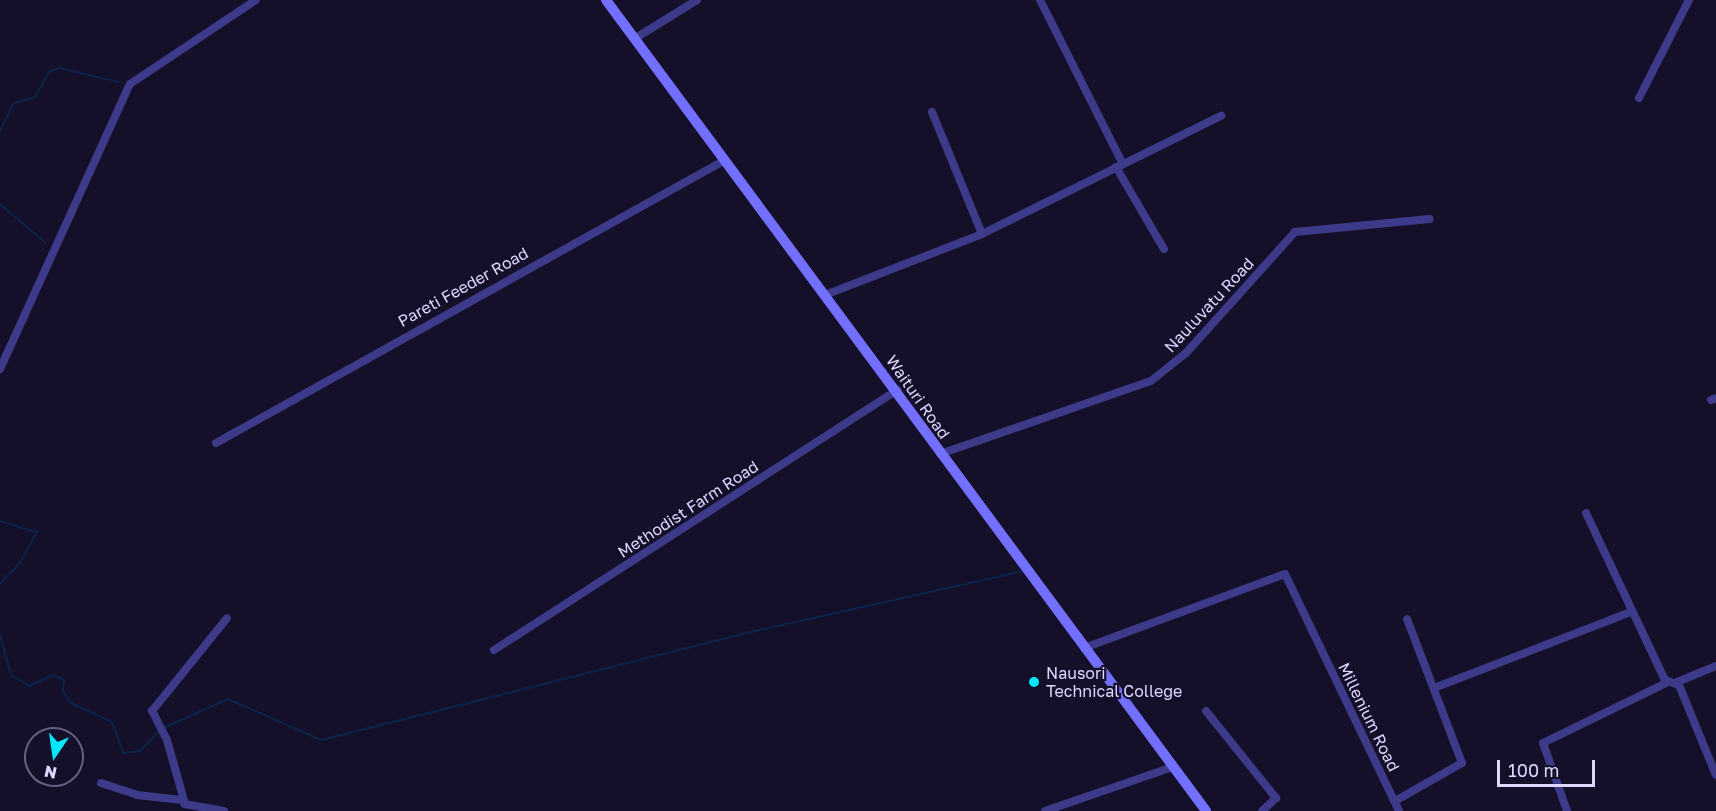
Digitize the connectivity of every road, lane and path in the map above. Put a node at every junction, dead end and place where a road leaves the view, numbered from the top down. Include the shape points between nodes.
1 (256, 0) edge
2 (606, 0) edge
3 (697, 0) edge
4 (1040, 0) edge
5 (1689, 0) edge
6 (634, 39) junction
7 (1639, 98) dead end
8 (932, 112) dead end
9 (1221, 116) dead end
10 (725, 160) junction
11 (1120, 166) junction
12 (1429, 219) dead end
13 (982, 234) junction
14 (1164, 249) dead end
15 (825, 295) junction
16 (0, 369) edge
17 (897, 390) junction
18 (216, 443) dead end
19 (940, 454) junction
20 (1586, 513) dead end
21 (1631, 612) junction
22 (228, 618) dead end
23 (1407, 620) dead end
24 (1084, 648) junction
25 (494, 650) dead end
26 (1716, 666) edge
27 (1672, 682) junction
28 (1434, 688) junction
29 (1206, 711) dead end
30 (1173, 767) junction
31 (1716, 775) edge
32 (101, 783) dead end
33 (182, 800) junction
34 (1395, 801) junction
35 (224, 811) edge
36 (1045, 811) edge
37 (1206, 811) edge
38 (1262, 811) edge
39 (1399, 811) edge
40 (1567, 811) edge

1 - 16 street via 130,84
2 - 6 main road, Waituri Road
3 - 6 street
4 - 11 street
5 - 7 street
6 - 10 main road, Waituri Road
8 - 13 street
9 - 11 street
10 - 15 main road, Waituri Road
10 - 18 street, Pareti Feeder Road
11 - 13 street
11 - 14 street
12 - 19 street, Nauluvatu Road via 1295,232 1186,353 1151,381
13 - 15 street
15 - 17 main road, Waituri Road
17 - 19 main road, Waituri Road
17 - 25 street, Methodist Farm Road
19 - 24 main road, Waituri Road
20 - 21 street
21 - 27 street
21 - 28 street
22 - 33 street via 201,657 153,708 163,729
23 - 28 street
24 - 30 main road, Waituri Road
24 - 34 street, Millenium Road via 1278,574 1291,582
26 - 27 street
27 - 31 street
27 - 40 street via 1543,743
28 - 34 street via 1461,766
29 - 38 street via 1276,798
30 - 36 street
30 - 37 main road, Waituri Road
32 - 33 street via 137,795
33 - 35 street via 193,808
34 - 39 street, Millenium Road

